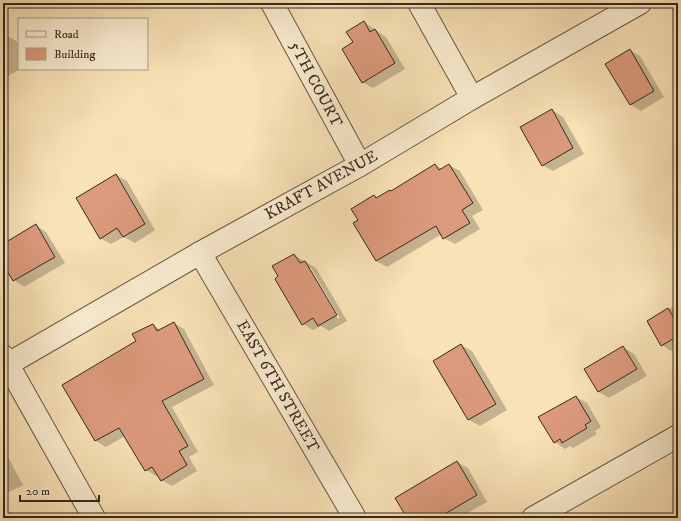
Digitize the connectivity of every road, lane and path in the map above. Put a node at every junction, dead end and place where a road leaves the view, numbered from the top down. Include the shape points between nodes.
1 (272, 3) edge
2 (419, 3) edge
3 (640, 3) edge
4 (472, 98) junction
5 (360, 165) junction
6 (200, 253) junction
7 (5, 362) edge
8 (678, 436) edge
9 (94, 518) edge
10 (355, 518) edge
11 (533, 518) edge

1 - 5 street, 5TH COURT
2 - 4 street
3 - 4 street, KRAFT AVENUE
4 - 5 street, KRAFT AVENUE
5 - 6 street, KRAFT AVENUE
6 - 7 street, KRAFT AVENUE
6 - 10 street, EAST 6TH STREET
7 - 9 street
8 - 11 street

